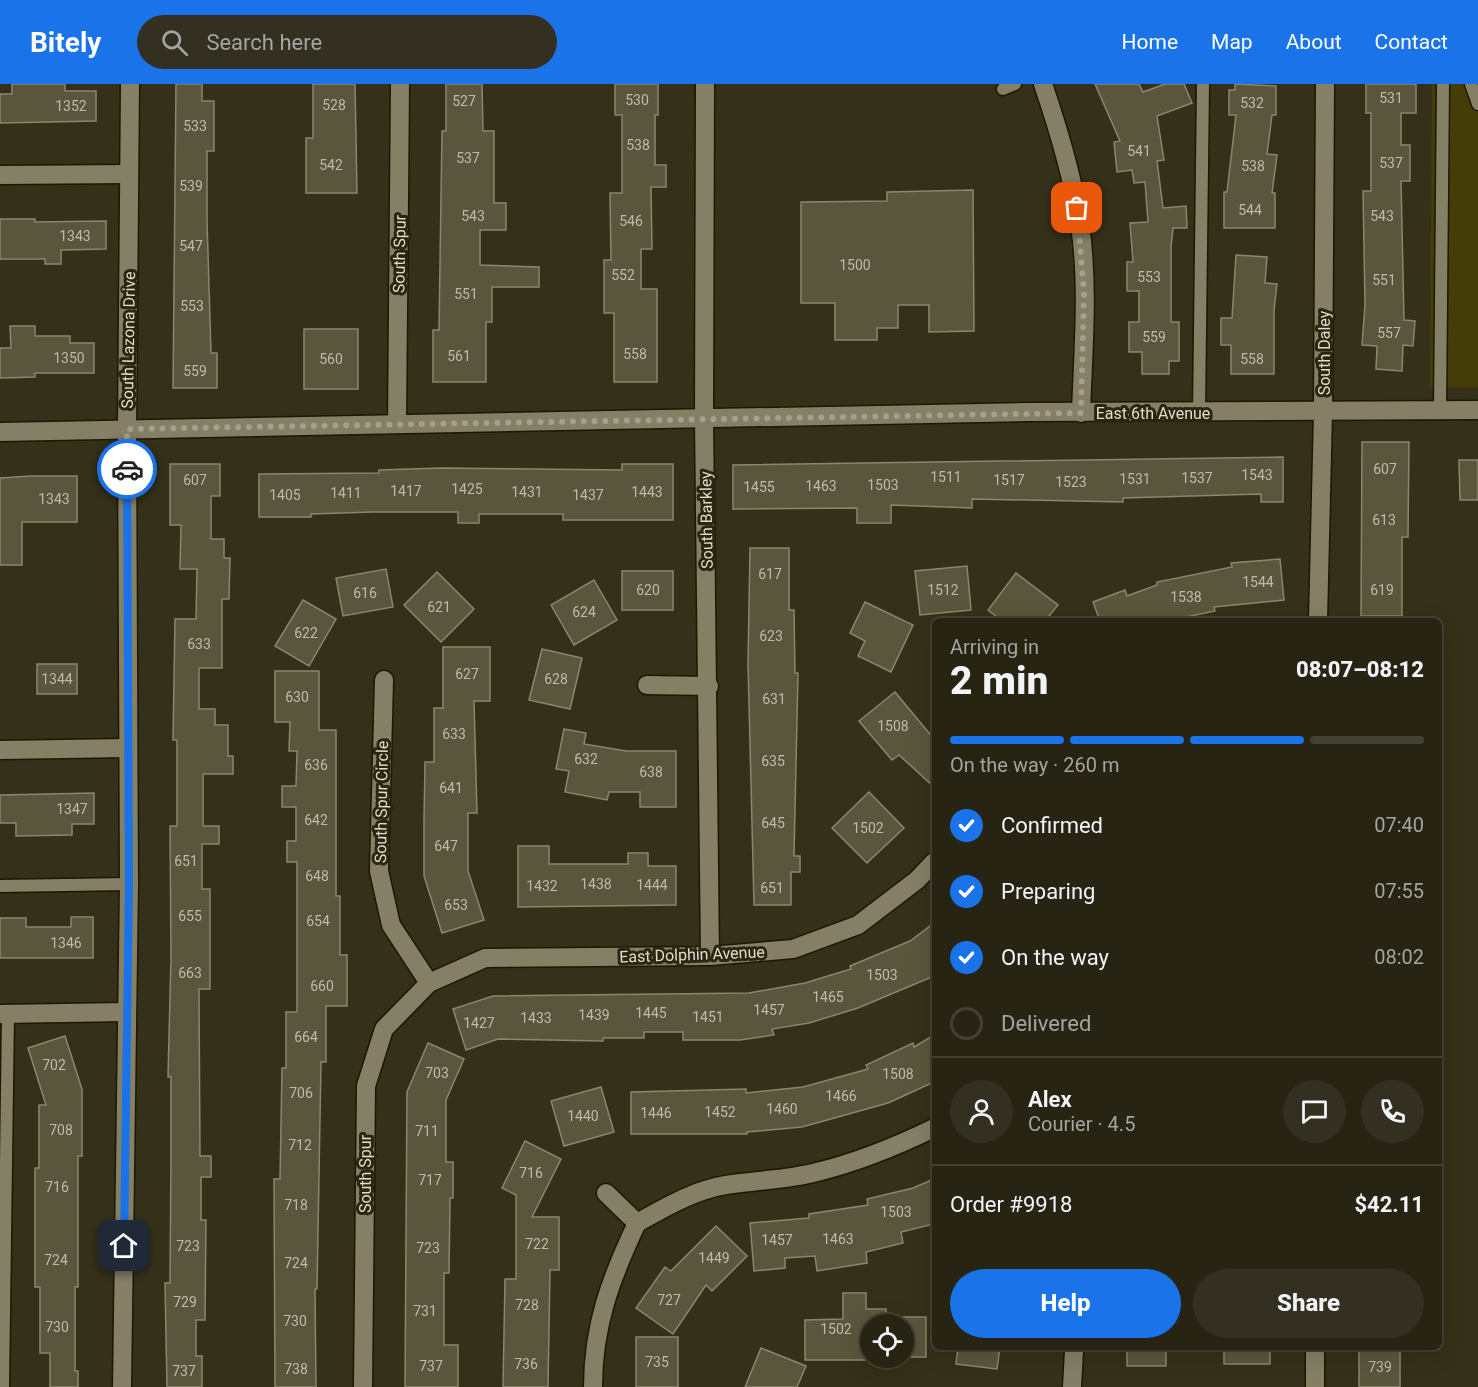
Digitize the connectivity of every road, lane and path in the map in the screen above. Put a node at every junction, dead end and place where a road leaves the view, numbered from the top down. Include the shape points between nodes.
1 (130, 84) edge
2 (400, 84) edge
3 (705, 84) edge
4 (1043, 84) edge
5 (1203, 84) edge
6 (1325, 84) edge
7 (1443, 84) edge
8 (1471, 84) edge
9 (1478, 104) edge
10 (129, 174) junction
11 (0, 175) edge
12 (1440, 410) junction
13 (1478, 410) edge
14 (1199, 412) junction
15 (1323, 412) junction
16 (1081, 413) junction
17 (704, 419) junction
18 (397, 424) junction
19 (127, 429) junction
20 (0, 432) edge
21 (1318, 618) edge
22 (384, 680) dead end
23 (647, 684) dead end
24 (709, 686) junction
25 (128, 748) junction
26 (0, 750) edge
27 (932, 864) edge
28 (129, 884) junction
29 (0, 886) edge
30 (710, 957) junction
31 (429, 983) junction
32 (127, 1012) junction
33 (4, 1014) edge
34 (932, 1129) edge
35 (606, 1193) dead end
36 (637, 1223) junction
37 (1315, 1350) edge
38 (1074, 1351) dead end
39 (3, 1387) edge
40 (122, 1387) edge
41 (363, 1387) edge
42 (593, 1387) edge
43 (1072, 1387) edge
44 (1315, 1387) edge

1 - 10 street, South Lazona Drive
2 - 18 street, South Spur
3 - 17 street, South Barkley
4 - 16 street via 1065,150 1080,227 1084,293
5 - 14 lane
6 - 15 street, South Daley
7 - 12 lane
8 - 9 lane
10 - 11 street
10 - 19 street, South Lazona Drive
12 - 13 street, East 6th Avenue
12 - 15 street, East 6th Avenue
14 - 15 street, East 6th Avenue
14 - 16 street, East 6th Avenue
15 - 21 street, South Daley
16 - 17 street, East 6th Avenue
17 - 18 street, East 6th Avenue
17 - 24 street, South Barkley
18 - 19 street, East 6th Avenue
19 - 20 street, East 6th Avenue
19 - 25 street, South Lazona Drive
22 - 31 street, South Spur Circle via 379,871 391,925
23 - 24 street
24 - 30 street, South Barkley
25 - 26 street
25 - 28 street, South Lazona Drive
27 - 30 street, East Dolphin Avenue via 858,925 793,949
28 - 29 lane
28 - 32 street, South Lazona Drive
30 - 31 street, East Dolphin Avenue via 485,958
31 - 41 street, South Spur via 384,1029 366,1086
32 - 33 street
32 - 40 street, South Lazona Drive
33 - 39 lane
34 - 36 street via 889,1149 818,1172 724,1185 679,1200
35 - 36 street
36 - 42 street via 600,1313
37 - 44 street
38 - 43 street

